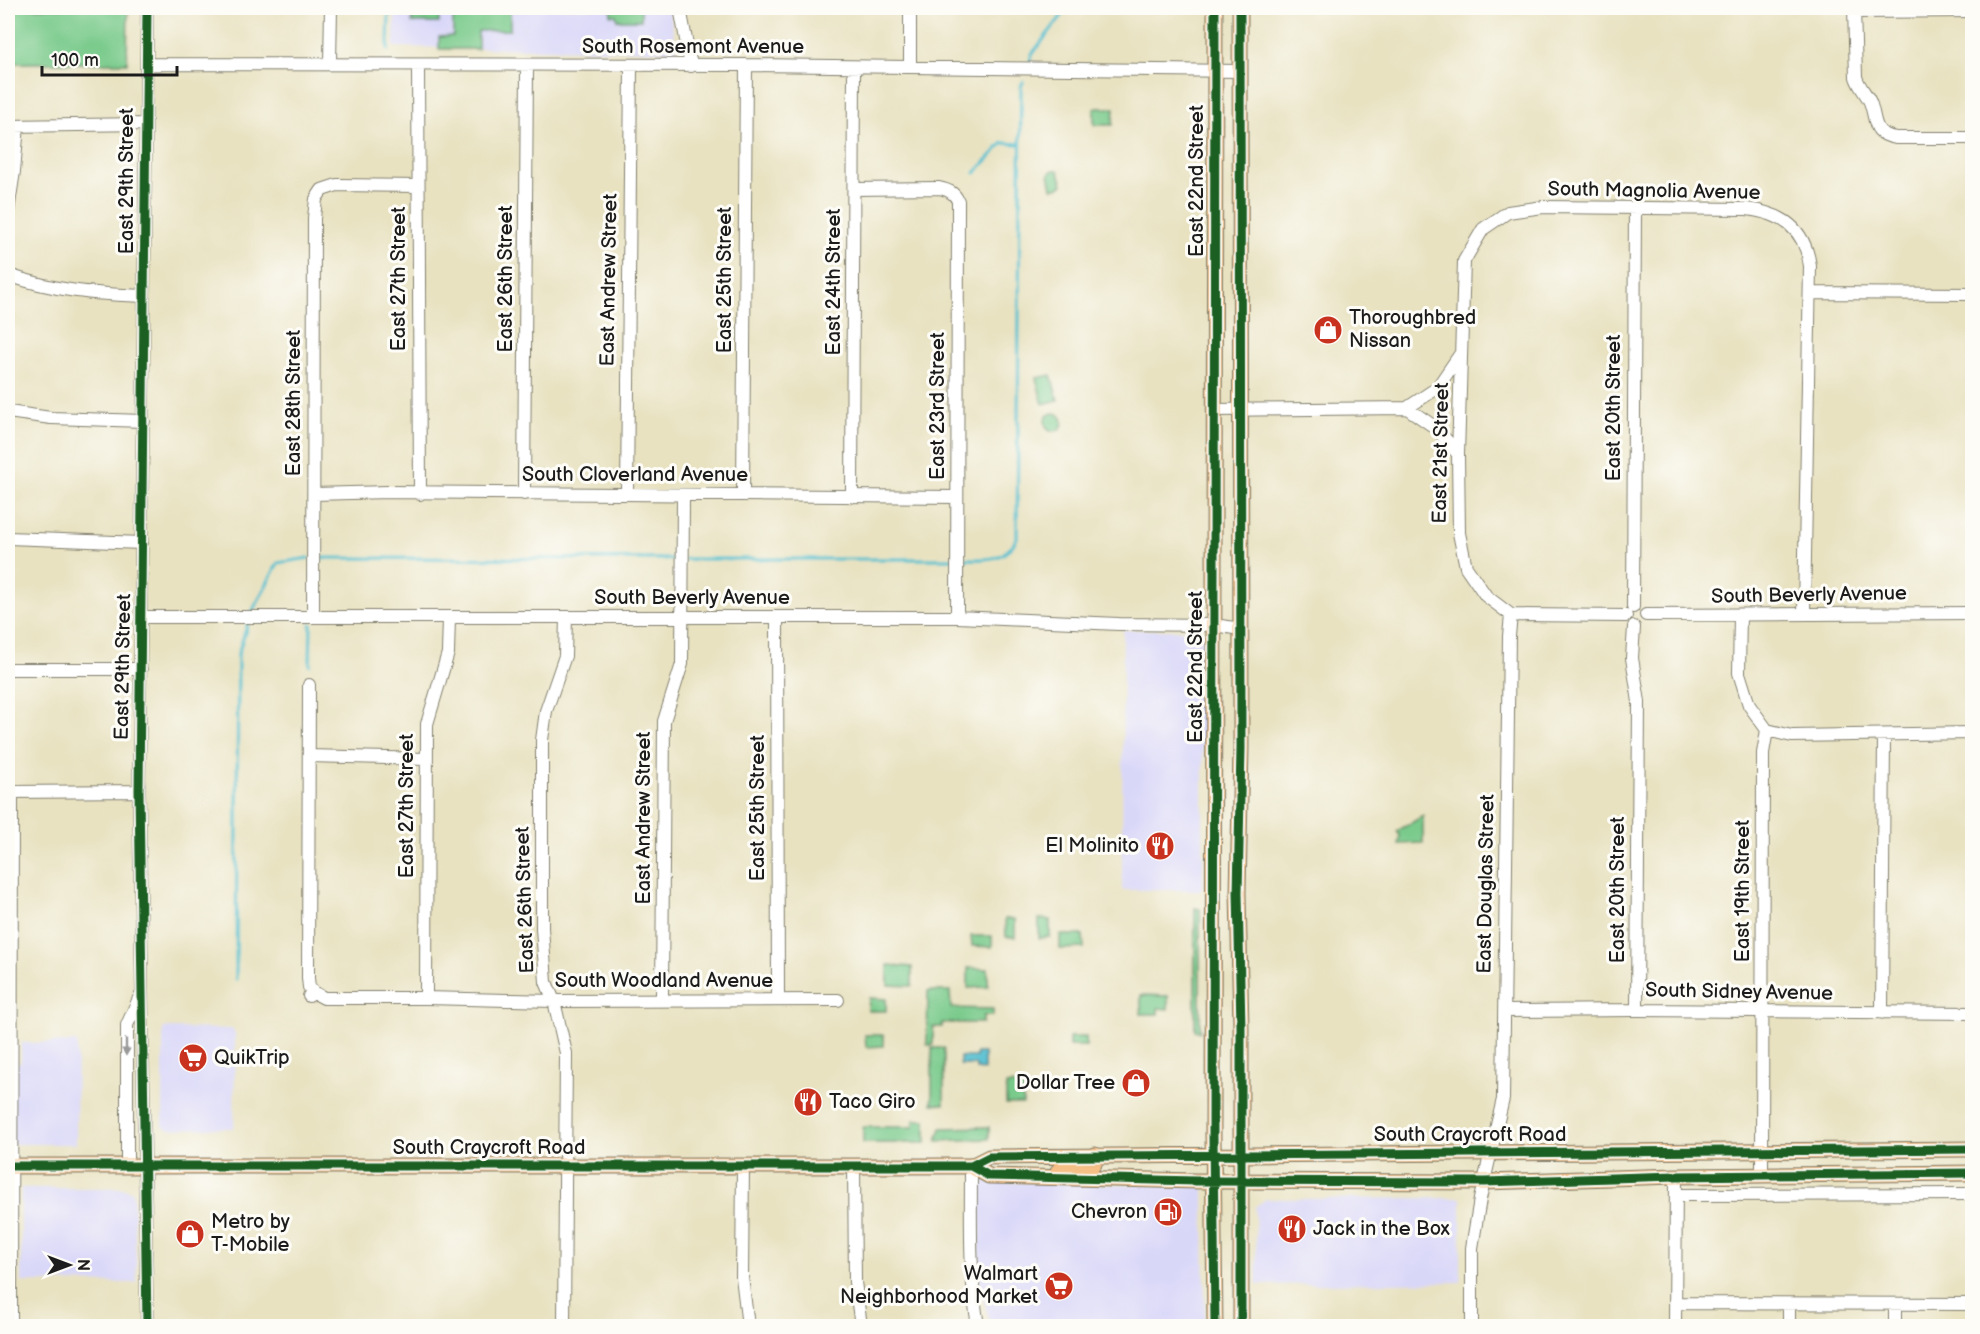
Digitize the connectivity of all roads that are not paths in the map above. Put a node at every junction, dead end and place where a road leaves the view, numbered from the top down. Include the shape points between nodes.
1 (147, 8) edge
2 (331, 8) edge
3 (680, 8) edge
4 (910, 8) edge
5 (1215, 8) edge
6 (1240, 8) edge
7 (1854, 10) edge
8 (1972, 11) edge
9 (330, 63) junction
10 (147, 64) junction
11 (527, 64) junction
12 (418, 65) junction
13 (746, 65) junction
14 (631, 66) junction
15 (691, 66) junction
16 (910, 67) junction
17 (854, 68) junction
18 (1215, 71) junction
19 (1240, 71) junction
20 (145, 124) junction
21 (13, 126) edge
22 (1972, 138) edge
23 (418, 186) junction
24 (854, 189) junction
25 (1635, 208) junction
26 (8, 211) edge
27 (8, 275) edge
28 (1810, 293) junction
29 (1972, 294) edge
30 (144, 296) junction
31 (1462, 352) junction
32 (1407, 408) junction
33 (1239, 410) junction
34 (1214, 411) junction
35 (8, 412) edge
36 (144, 421) junction
37 (1458, 454) junction
38 (314, 494) junction
39 (420, 494) junction
40 (524, 494) junction
41 (627, 494) junction
42 (683, 495) junction
43 (743, 495) junction
44 (852, 497) junction
45 (957, 497) junction
46 (8, 538) edge
47 (142, 543) junction
48 (1629, 611) junction
49 (1972, 613) edge
50 (1804, 614) junction
51 (1511, 615) junction
52 (1646, 615) junction
53 (1740, 615) junction
54 (142, 617) junction
55 (313, 617) junction
56 (566, 617) junction
57 (777, 617) junction
58 (957, 617) junction
59 (449, 618) junction
60 (682, 618) junction
61 (1214, 625) junction
62 (1634, 627) junction
63 (1241, 629) junction
64 (8, 669) edge
65 (141, 669) junction
66 (309, 685) dead end
67 (1767, 730) junction
68 (1972, 734) edge
69 (1884, 736) junction
70 (309, 756) junction
71 (426, 759) junction
72 (139, 791) junction
73 (10, 792) edge
74 (10, 917) edge
75 (142, 992) junction
76 (426, 998) junction
77 (662, 999) junction
78 (778, 999) junction
79 (838, 1000) dead end
80 (554, 1001) junction
81 (1637, 1010) junction
82 (1504, 1011) junction
83 (1762, 1011) junction
84 (1882, 1013) junction
85 (1972, 1013) edge
86 (1972, 1149) edge
87 (1762, 1151) junction
88 (1492, 1153) junction
89 (1213, 1154) junction
90 (1242, 1154) junction
91 (1095, 1155) junction
92 (127, 1165) junction
93 (144, 1165) junction
94 (854, 1165) junction
95 (10, 1166) edge
96 (743, 1166) junction
97 (971, 1166) junction
98 (565, 1167) junction
99 (1972, 1173) edge
100 (1676, 1176) junction
101 (1762, 1176) junction
102 (1044, 1178) junction
103 (1213, 1181) junction
104 (1242, 1181) junction
105 (1484, 1182) junction
106 (1677, 1194) junction
107 (1972, 1194) edge
108 (1676, 1303) junction
109 (1789, 1304) junction
110 (1895, 1304) junction
111 (1972, 1304) edge
112 (11, 1326) edge
113 (147, 1326) edge
114 (564, 1326) edge
115 (748, 1326) edge
116 (861, 1326) edge
117 (978, 1326) edge
118 (1215, 1326) edge
119 (1241, 1326) edge
120 (1472, 1326) edge
121 (1675, 1326) edge
122 (1789, 1326) edge
123 (1895, 1326) edge

1 - 10 street, East 29th Street
2 - 9 street
3 - 15 street
4 - 16 street
5 - 18 main road, East 22nd Street
6 - 19 main road
7 - 8 street
7 - 22 street via 1856,77 1871,105 1877,133 1896,138
9 - 10 street, South Rosemont Avenue
9 - 12 street, South Rosemont Avenue
10 - 20 street, East 29th Street
11 - 12 street, South Rosemont Avenue
11 - 14 street, South Rosemont Avenue
11 - 40 street, East 26th Street
12 - 23 street, East 27th Street
13 - 15 street, South Rosemont Avenue
13 - 17 street, South Rosemont Avenue
13 - 43 street, East 25th Street
14 - 15 street, South Rosemont Avenue
14 - 41 street, East Andrew Street
16 - 17 street, South Rosemont Avenue
16 - 18 street, South Rosemont Avenue
17 - 24 street, East 24th Street
18 - 19 street, South Rosemont Avenue
18 - 34 main road, East 22nd Street
19 - 33 main road
20 - 21 street
20 - 30 street, East 29th Street
21 - 26 street via 14,171
23 - 38 street, East 28th Street via 317,187
23 - 39 street, East 27th Street
24 - 44 street, East 24th Street
24 - 45 street, East 23rd Street via 939,188 958,192
25 - 28 street, South Magnolia Avenue via 1746,209 1764,211 1781,219 1805,242
25 - 31 street, South Magnolia Avenue via 1543,207 1508,212 1483,229 1464,261
25 - 48 street, East 20th Street
27 - 30 street via 74,292
28 - 29 street
28 - 50 street
30 - 36 street, East 29th Street
31 - 32 street, East 21st Street via 1437,388
31 - 37 street, East 21st Street
32 - 33 street
32 - 37 street via 1436,428
33 - 34 street
33 - 63 main road
34 - 61 main road, East 22nd Street
35 - 36 street via 51,418
36 - 47 street, East 29th Street
37 - 51 street, East 21st Street via 1459,533 1466,567 1486,596
38 - 39 street, South Cloverland Avenue
38 - 55 street, East 28th Street
39 - 40 street, South Cloverland Avenue
40 - 41 street, South Cloverland Avenue
41 - 42 street, South Cloverland Avenue
42 - 43 street, South Cloverland Avenue
42 - 60 street, East Andrew Street
43 - 44 street, South Cloverland Avenue
44 - 45 street, South Cloverland Avenue
45 - 58 street, East 23rd Street
46 - 47 street
47 - 54 street, East 29th Street
48 - 51 street
48 - 52 street via 1642,609
48 - 62 street via 1628,624
49 - 50 street, South Beverly Avenue
50 - 53 street, South Beverly Avenue
51 - 82 street, East Douglas Street
52 - 53 street, South Beverly Avenue
52 - 62 street via 1643,624
53 - 67 street via 1739,673 1749,705
54 - 55 street, South Beverly Avenue
54 - 65 street, East 29th Street
55 - 59 street, South Beverly Avenue
56 - 59 street, South Beverly Avenue
56 - 60 street, South Beverly Avenue
56 - 80 street, East 26th Street via 565,656 546,711 542,740 542,928 546,982
57 - 58 street, South Beverly Avenue
57 - 60 street, South Beverly Avenue
57 - 78 street, East 25th Street
58 - 61 street, South Beverly Avenue
59 - 71 street, East 27th Street via 448,652 427,724
60 - 77 street, East Andrew Street via 682,664 664,721
61 - 63 street, South Beverly Avenue
61 - 89 main road, East 22nd Street
62 - 81 street, East 20th Street via 1632,658 1639,702
63 - 90 main road via 1238,893
64 - 65 street
65 - 72 street, East 29th Street
66 - 70 street
67 - 69 street via 1792,736
67 - 83 street, East 19th Street via 1763,753
68 - 69 street
69 - 84 street
70 - 71 street
70 - 76 street, South Woodland Avenue via 310,995
71 - 76 street, East 27th Street
72 - 73 street
72 - 75 street, East 29th Street
73 - 74 street
74 - 95 street
75 -> 92 street via 126,1025
75 - 93 street, East 29th Street
76 - 80 street, South Woodland Avenue
77 - 78 street, South Woodland Avenue
77 - 80 street, South Woodland Avenue
78 - 79 street, South Woodland Avenue
80 - 98 street, East 26th Street via 566,1053
81 - 82 street, South Sidney Avenue
81 - 83 street, South Sidney Avenue
82 - 88 street, East Douglas Street via 1503,1099
83 - 84 street, South Sidney Avenue
83 - 87 street, East 19th Street
84 - 85 street, South Sidney Avenue
86 - 87 main road, South Craycroft Road
87 - 88 main road, South Craycroft Road
87 - 101 street, East 19th Street
88 - 90 main road, South Craycroft Road
88 - 105 street, East Douglas Street
89 - 90 main road, South Craycroft Road
89 - 91 main road, South Craycroft Road
89 - 103 main road, East 22nd Street
90 - 104 main road
91 - 97 main road, South Craycroft Road via 989,1157
91 - 102 main road via 1092,1166 1062,1168
92 - 93 main road, South Craycroft Road
92 - 95 main road, South Craycroft Road
93 - 98 main road, South Craycroft Road
93 - 113 street, East 29th Street
94 - 96 main road, South Craycroft Road
94 - 97 main road, South Craycroft Road
94 - 116 street via 855,1282
95 - 112 street
96 - 98 main road, South Craycroft Road
96 - 115 street via 742,1277
97 - 102 main road, South Craycroft Road via 989,1176
97 - 117 street via 972,1292
98 - 114 street, East 26th Street
99 - 101 main road, South Craycroft Road
100 - 101 main road, South Craycroft Road
100 - 105 main road, South Craycroft Road
100 - 106 street
102 - 103 main road, South Craycroft Road
103 - 104 main road, South Craycroft Road
103 - 118 main road, East 22nd Street
104 - 105 main road, South Craycroft Road
104 - 119 main road
105 - 120 street, East Douglas Street via 1472,1248
106 - 107 street
106 - 108 street
108 - 109 street
108 - 121 street
109 - 110 street
109 - 122 street
110 - 111 street
110 - 123 street

